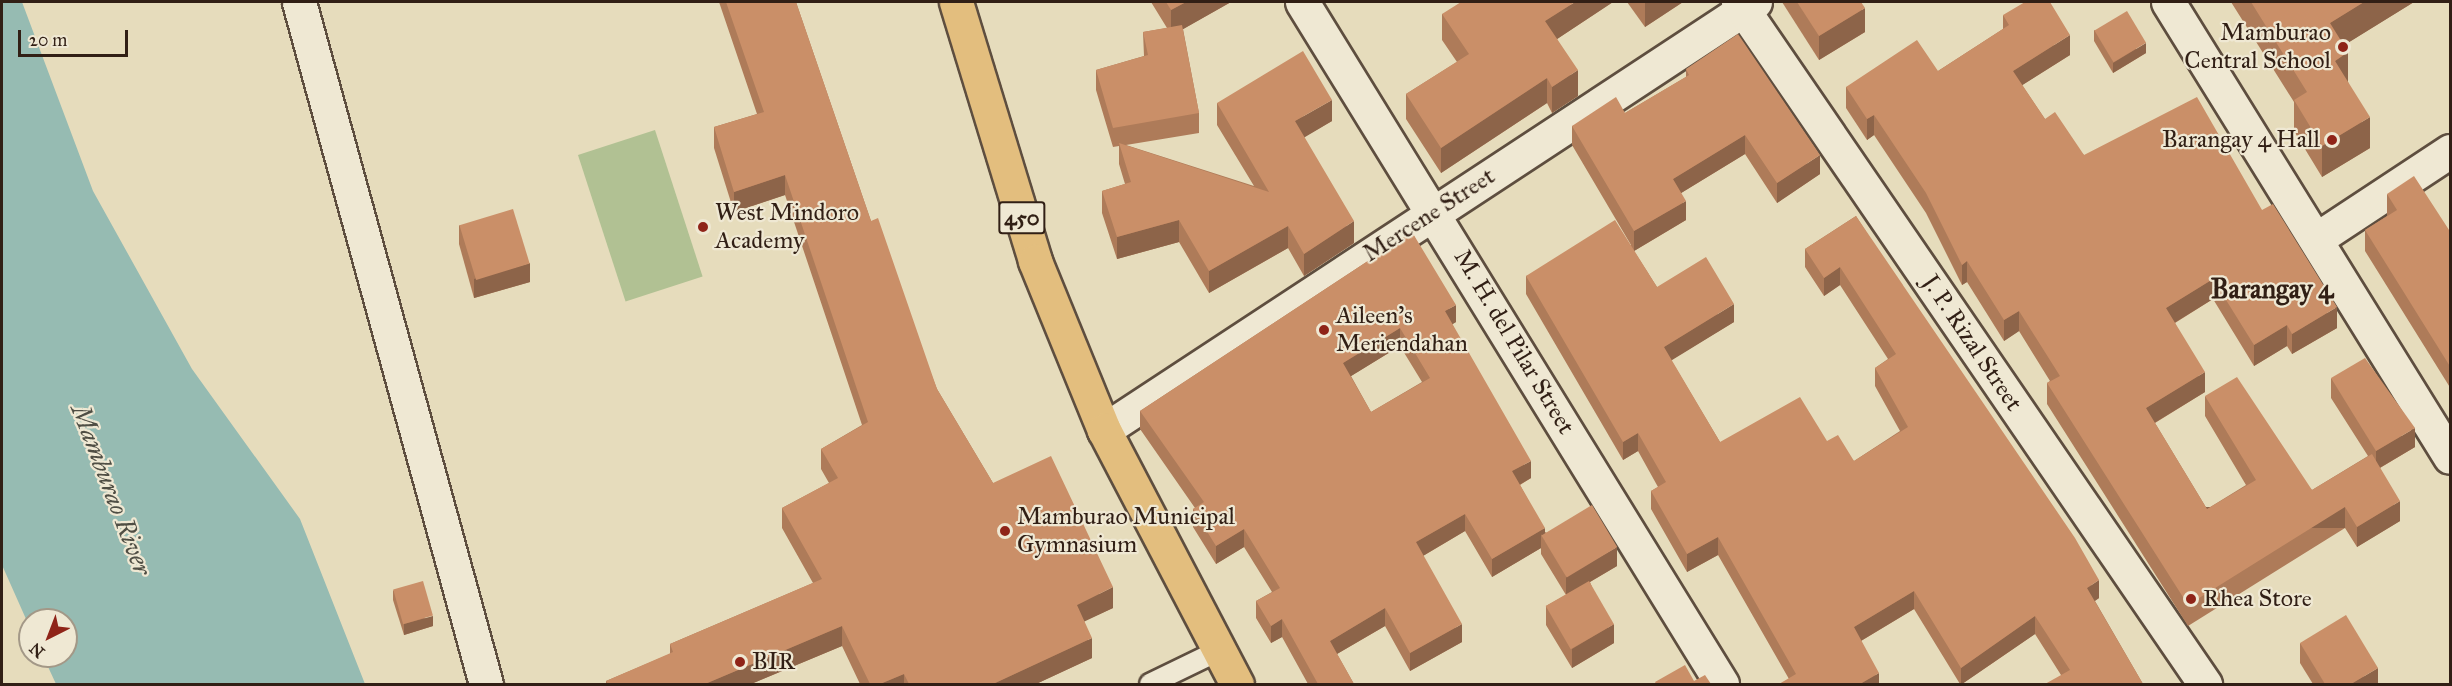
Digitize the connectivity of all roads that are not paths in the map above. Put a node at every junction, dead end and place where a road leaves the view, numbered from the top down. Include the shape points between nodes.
1 (299, 2) edge
2 (956, 2) edge
3 (1302, 2) edge
4 (2168, 2) edge
5 (1745, 4) edge
6 (2451, 151) edge
7 (1434, 211) junction
8 (2318, 238) junction
9 (1104, 430) junction
10 (2451, 457) edge
11 (1220, 650) junction
12 (486, 684) edge
13 (1150, 684) edge
14 (1237, 684) edge
15 (1722, 684) edge
16 (2205, 684) edge

1 - 12 street
2 - 9 main road, 450 via 1035,261
3 - 7 street, M. H. del Pilar Street
4 - 8 street
5 - 7 street, Mercene Street
5 - 16 street, J. P. Rizal Street
6 - 8 street
7 - 9 street, Mercene Street
7 - 15 street, M. H. del Pilar Street
8 - 10 street
9 - 11 main road, 450
11 - 13 lane
11 - 14 main road, 450

